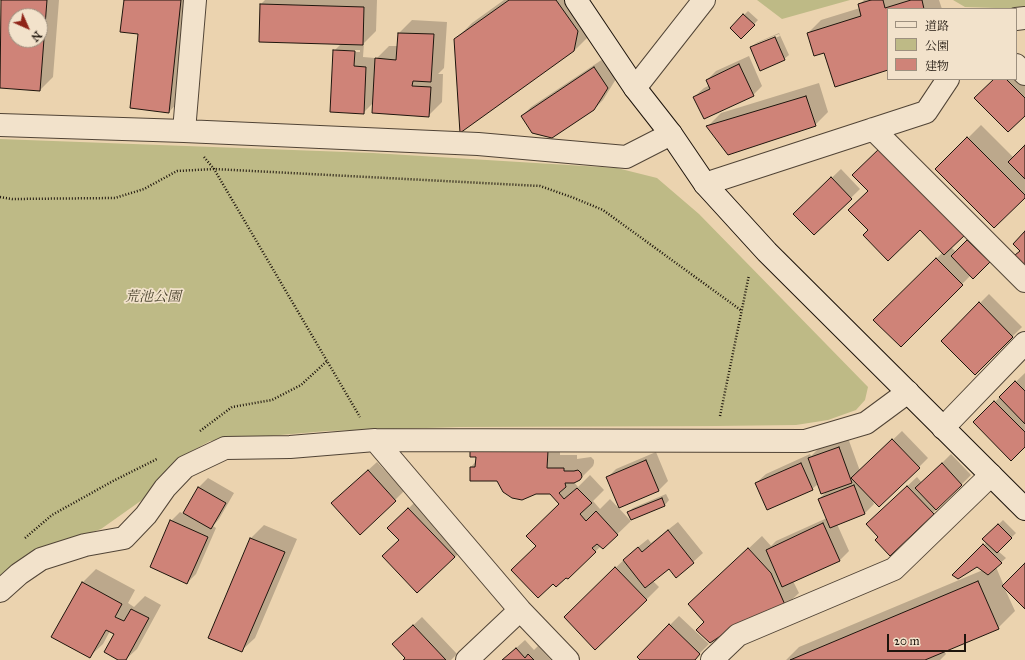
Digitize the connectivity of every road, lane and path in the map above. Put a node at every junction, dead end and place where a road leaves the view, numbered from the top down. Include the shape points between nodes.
1 (195, 0) edge
2 (576, 0) edge
3 (704, 0) edge
4 (1017, 66) edge
5 (1025, 74) edge
6 (947, 80) edge
7 (636, 88) junction
8 (0, 125) edge
9 (873, 129) junction
10 (184, 131) junction
11 (671, 134) junction
12 (202, 153) dead end
13 (214, 169) junction
14 (705, 184) junction
15 (0, 197) edge
16 (749, 275) dead end
17 (1025, 281) edge
18 (742, 311) junction
19 (1025, 343) edge
20 (908, 392) junction
21 (720, 417) dead end
22 (943, 428) junction
23 (369, 431) junction
24 (991, 475) junction
25 (1025, 509) edge
26 (0, 591) edge
27 (520, 610) junction
28 (467, 660) edge
29 (568, 660) edge
30 (712, 660) edge

1 - 10 street
2 - 7 street
3 - 7 street
4 - 5 street
6 - 9 street via 926,112
7 - 11 street
8 - 10 street
9 - 14 street
9 - 17 street
10 - 11 street via 478,144 626,157
11 - 14 street
12 - 13 path
13 - 15 path via 177,171 144,189 115,198
13 - 18 path via 540,186 603,210
13 - 23 path
14 - 20 street via 767,252
16 - 18 path
18 - 21 path
19 - 22 street
20 - 22 street
20 - 23 street via 866,423 805,441
22 - 24 street
23 - 26 street via 290,446 225,448 185,467 124,538 85,545 41,559 18,574
23 - 27 street
24 - 25 street
24 - 30 street via 894,569 738,635
27 - 28 street
27 - 29 street

